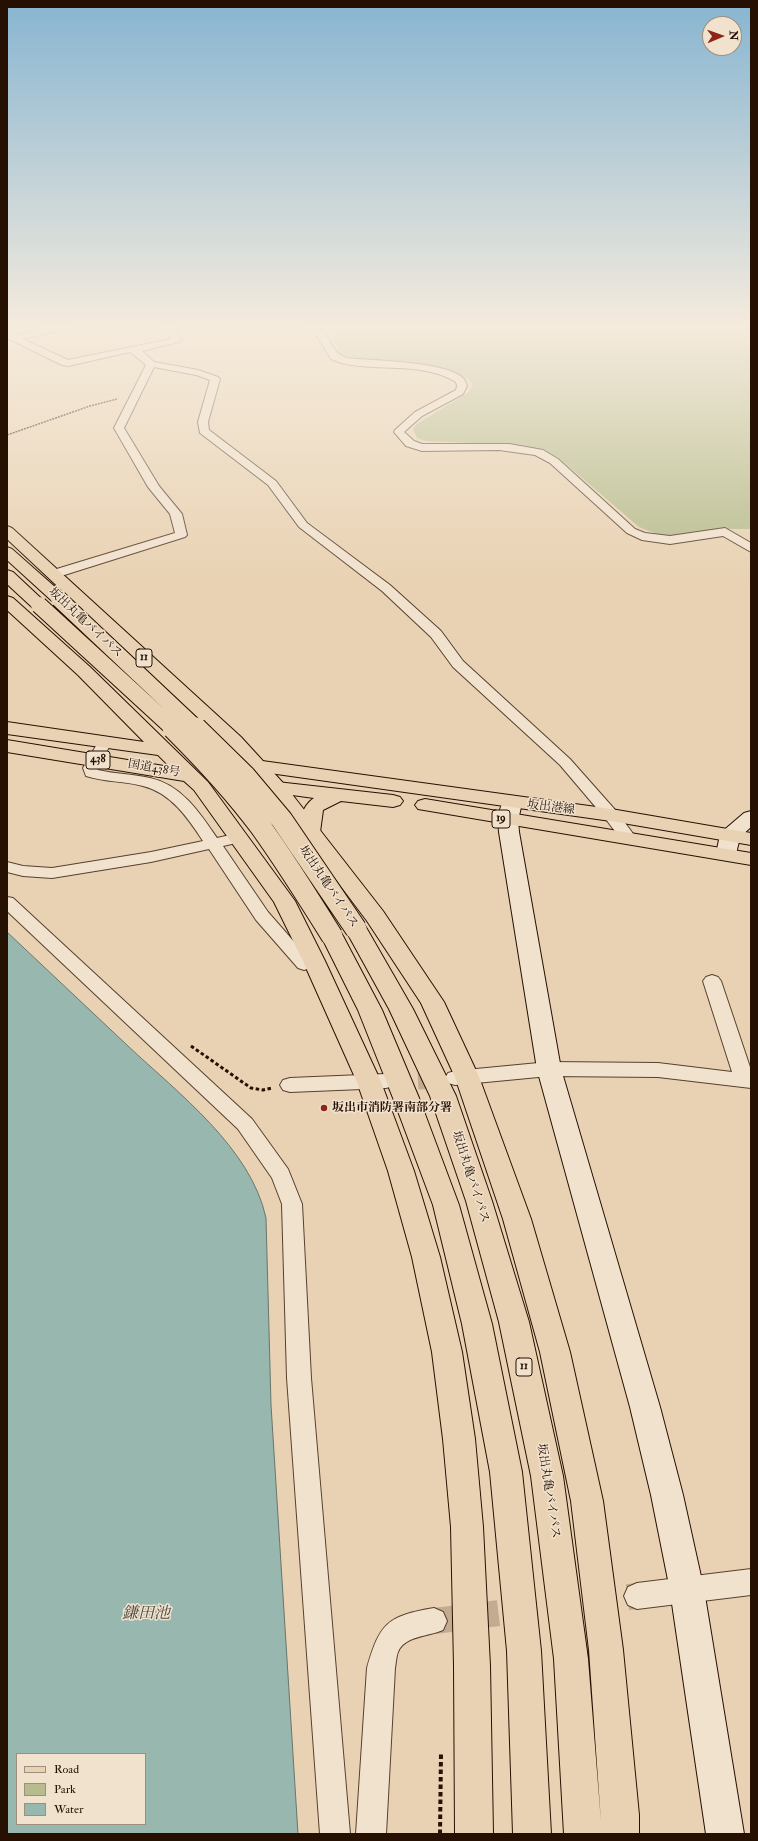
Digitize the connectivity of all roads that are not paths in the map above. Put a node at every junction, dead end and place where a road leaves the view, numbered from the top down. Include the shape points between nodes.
1 (127, 412) edge
2 (206, 412) edge
3 (424, 412) edge
4 (7, 531) edge
5 (751, 548) edge
6 (7, 552) edge
7 (54, 574) junction
8 (7, 575) edge
9 (7, 601) edge
10 (131, 719) junction
11 (7, 728) edge
12 (72, 738) junction
13 (105, 742) junction
14 (7, 746) edge
15 (164, 750) junction
16 (95, 759) junction
17 (255, 766) junction
18 (189, 776) junction
19 (277, 788) junction
20 (339, 795) junction
21 (510, 811) junction
22 (611, 815) junction
23 (751, 817) edge
24 (310, 832) junction
25 (629, 839) junction
26 (751, 839) edge
27 (226, 841) junction
28 (728, 845) junction
29 (751, 859) edge
30 (7, 867) edge
31 (7, 902) edge
32 (344, 932) junction
33 (304, 964) dead end
34 (712, 981) dead end
35 (549, 1069) junction
36 (461, 1077) junction
37 (748, 1081) edge
38 (378, 1082) junction
39 (290, 1085) road end
40 (751, 1582) edge
41 (687, 1590) junction
42 (637, 1596) tunnel mouth
43 (434, 1621) tunnel mouth
44 (620, 1825) edge
45 (335, 1834) edge
46 (371, 1834) edge
47 (474, 1834) edge
48 (532, 1834) edge
49 (583, 1834) edge
50 (725, 1834) edge

1 - 7 street via 119,428 154,487 176,514 181,535
2 - 22 street via 204,431 272,483 303,525 386,588 436,634 458,664 565,762
3 - 5 street via 404,425 399,432 409,443 418,447 530,450 554,461 631,531 642,536 670,540 725,532
4 - 7 main road, 11
6 - 32 main road, 坂出丸亀バイパス / 11, bridge via 140,674 245,776 282,820
7 - 17 main road, 11 via 234,741
8 - 32 main road, 坂出丸亀バイパス / 11, bridge via 204,760
9 - 10 main road via 84,671
10 - 12 main road via 124,729 106,738
10 - 15 main road
11 - 12 main road, 国道438号 / 438
12 - 13 main road, 国道438号 / 438
13 - 15 main road, 国道438号 / 438
13 - 16 street
14 - 16 main road, 国道438号 / 438
15 - 17 main road, 国道438号 / 438
15 - 18 main road
16 - 18 main road, 国道438号 / 438
16 - 27 street via 90,768 91,773 148,782 172,794
17 - 19 main road, 11
17 - 21 main road, 坂出港線 / 19
18 - 19 main road, 国道438号 / 438
18 - 27 main road via 201,786
19 - 20 main road, 坂出港線 / 19
19 - 24 main road
20 - 21 main road, 坂出港線 / 19 via 432,806
20 - 24 main road via 313,808
21 - 22 main road, 坂出港線 / 19
21 - 25 main road, 坂出港線 / 19
21 - 35 street
22 - 25 street
22 - 28 main road, 坂出港線 / 19
23 - 28 street
24 - 36 main road via 375,916 432,1002
25 - 28 main road, 坂出港線 / 19
26 - 28 main road, 坂出港線 / 19
27 - 30 street via 151,857 52,873
27 - 33 street via 262,916
27 - 38 main road via 284,901
28 - 29 main road, 坂出港線 / 19
31 - 45 street via 245,1124 281,1175 292,1204 299,1378
32 - 48 main road, 坂出丸亀バイパス / 11 via 370,1010 446,1205 478,1324 506,1472 524,1651
32 - 49 main road, 坂出丸亀バイパス / 11 via 401,1009 442,1096 479,1201 514,1322 547,1476 571,1659
34 - 37 street
35 - 36 street
35 - 37 street via 658,1070
35 - 41 street via 645,1406
36 - 44 main road via 517,1219 555,1352 587,1500 606,1650
38 - 39 street
38 - 47 main road via 426,1257 447,1352 459,1439 472,1666
40 - 41 street
41 - 42 street
41 - 50 street
43 - 46 street via 397,1632 386,1645 381,1668

